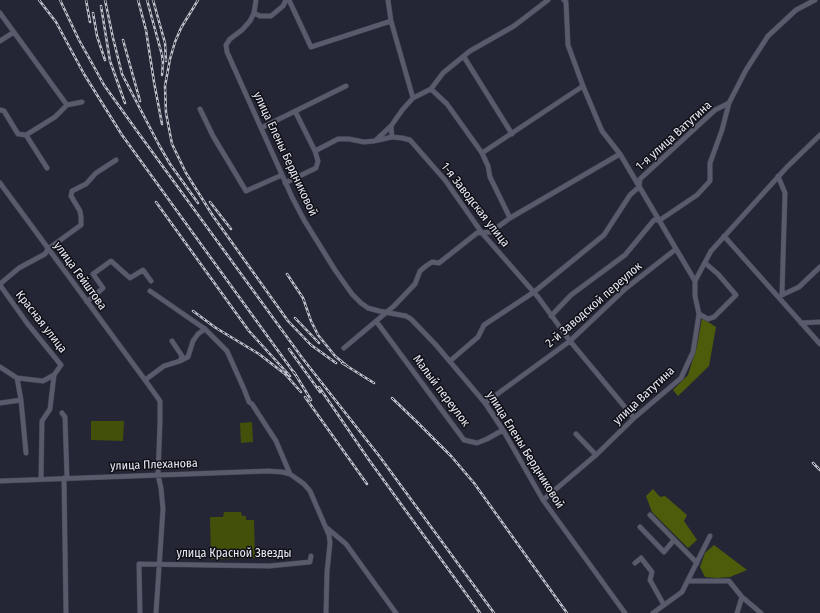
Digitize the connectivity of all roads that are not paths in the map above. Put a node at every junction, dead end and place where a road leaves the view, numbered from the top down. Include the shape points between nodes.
1 (256, 0) edge
2 (287, 0) edge
3 (388, 0) edge
4 (548, 0) edge
5 (564, 0) edge
6 (815, 0) edge
7 (0, 13) edge
8 (254, 13) junction
9 (391, 21) junction
10 (14, 32) junction
11 (0, 42) edge
12 (464, 57) junction
13 (346, 86) dead end
14 (583, 86) junction
15 (431, 89) junction
16 (413, 98) junction
17 (82, 102) dead end
18 (729, 103) junction
19 (67, 105) junction
20 (200, 109) dead end
21 (0, 110) edge
22 (295, 111) junction
23 (391, 126) junction
24 (261, 128) junction
25 (512, 134) junction
26 (26, 135) junction
27 (820, 135) edge
28 (392, 137) junction
29 (374, 142) junction
30 (315, 151) junction
31 (482, 153) junction
32 (620, 154) junction
33 (116, 160) dead end
34 (47, 168) dead end
35 (282, 175) junction
36 (778, 176) junction
37 (0, 183) edge
38 (285, 183) junction
39 (639, 187) junction
40 (510, 218) junction
41 (660, 220) junction
42 (482, 233) junction
43 (724, 236) junction
44 (676, 248) junction
45 (48, 249) junction
46 (705, 263) junction
47 (820, 267) edge
48 (151, 281) dead end
49 (696, 281) junction
50 (0, 285) edge
51 (150, 291) dead end
52 (534, 292) junction
53 (781, 296) junction
54 (87, 302) junction
55 (387, 312) junction
56 (698, 314) junction
57 (551, 316) junction
58 (376, 321) junction
59 (820, 322) edge
60 (801, 323) junction
61 (205, 329) junction
62 (172, 341) dead end
63 (570, 341) junction
64 (820, 344) edge
65 (344, 348) dead end
66 (180, 361) junction
67 (450, 361) junction
68 (0, 367) edge
69 (54, 375) junction
70 (17, 378) junction
71 (145, 380) junction
72 (21, 400) junction
73 (0, 403) edge
74 (486, 403) junction
75 (62, 413) dead end
76 (634, 418) junction
77 (503, 430) junction
78 (576, 434) dead end
79 (26, 453) dead end
80 (596, 455) junction
81 (290, 474) junction
82 (158, 475) junction
83 (65, 478) junction
84 (41, 479) junction
85 (0, 481) edge
86 (543, 500) junction
87 (650, 515) dead end
88 (326, 527) junction
89 (640, 527) dead end
90 (710, 536) dead end
91 (674, 540) junction
92 (311, 556) dead end
93 (634, 563) dead end
94 (697, 563) junction
95 (159, 564) junction
96 (688, 581) junction
97 (742, 597) junction
98 (664, 605) junction
99 (66, 613) edge
100 (140, 613) edge
101 (156, 613) edge
102 (326, 613) edge
103 (396, 613) edge
104 (625, 613) edge
105 (653, 613) edge
106 (736, 613) edge
107 (761, 613) edge

1 - 8 street, улица Елены Бердниковой
2 - 8 street via 271,16
2 - 9 street via 311,47
3 - 9 street
4 - 12 street via 514,26
5 - 14 street via 568,45
6 - 18 street, 1-я улица Ватутина via 796,10 768,36
7 - 10 street
8 - 24 street, улица Елены Бердниковой via 250,21 226,45
9 - 16 street
10 - 11 street
10 - 19 street
12 - 15 street via 443,73
12 - 25 street
13 - 22 street
14 - 25 street
14 - 32 street via 602,131
15 - 16 street
15 - 31 street via 447,104
16 - 23 street
17 - 19 street
18 - 39 street, 1-я улица Ватутина via 715,110 640,179
18 - 41 street via 710,163 710,181 697,195
19 - 26 street via 55,117
20 - 35 street via 246,191
21 - 26 street via 4,111 18,134
22 - 24 street
22 - 30 street
23 - 28 street
23 - 29 street
24 - 35 street, улица Елены Бердниковой
25 - 31 street
26 - 34 street
27 - 36 street, улица Ватутина
28 - 29 street, 1-я Заводская улица
28 - 42 street, 1-я Заводская улица via 410,140 445,180
29 - 30 street, 1-я Заводская улица via 338,139
30 - 38 street via 318,161 316,168
31 - 40 street via 490,177
32 - 39 street
32 - 40 street
33 - 45 street via 72,192 80,211 81,225
35 - 38 street, улица Елены Бердниковой
36 - 43 street, улица Ватутина
36 - 53 street via 785,193
37 - 45 street, улица Гейштова
38 - 55 street, улица Елены Бердниковой via 304,220 352,294 368,308
39 - 41 street
39 - 52 street, 1-я улица Ватутина via 630,195 604,235
40 - 42 street via 490,232
41 - 44 street
41 - 57 street via 654,220 625,255 571,296
42 - 52 street, 1-я Заводская улица
42 - 55 street via 477,233 439,263 432,262 426,266 420,271 415,284
43 - 46 street, улица Ватутина
43 - 53 street
44 - 49 street
44 - 63 street, 2-й Заводской переулок via 626,289
45 - 50 street via 46,254 19,268
45 - 54 street, улица Гейштова
46 - 49 street, улица Ватутина
46 - 56 street via 736,295 714,317 708,319
47 - 53 street via 799,286
48 - 54 street via 143,270 130,278 111,261 93,274 103,288
49 - 56 street, улица Ватутина
50 - 69 street, Красная улица via 61,365
51 - 61 street
52 - 57 street, 1-я Заводская улица
52 - 67 street, 1-я улица Ватутина via 484,325 478,337
53 - 60 street
54 - 71 street, улица Гейштова
55 - 58 street
55 - 67 street, улица Елены Бердниковой via 411,319
56 - 76 street, улица Ватутина via 693,352 681,378
57 - 63 street, 1-я Заводская улица
58 - 65 street
58 - 77 street, Малый переулок via 464,440 477,442
59 - 60 street
60 - 64 street
61 - 66 street via 193,341 188,357
61 - 81 street via 227,351 248,402 252,404 282,451
62 - 66 street via 182,356
63 - 74 street, 2-й Заводской переулок
63 - 76 street, 1-я Заводская улица
66 - 71 street via 164,366
67 - 74 street, улица Елены Бердниковой
68 - 70 street
69 - 70 street via 43,380
69 - 84 street via 50,409 42,421
70 - 72 street
71 - 82 street, улица Гейштова via 160,402
72 - 73 street
72 - 79 street
74 - 77 street, улица Елены Бердниковой
75 - 83 street via 65,417
76 - 80 street, улица Ватутина
77 - 86 street, улица Елены Бердниковой
78 - 80 street
80 - 86 street, улица Ватутина
81 - 82 street, улица Плеханова via 268,471
81 - 88 street, улица Плеханова via 310,491
82 - 83 street, улица Плеханова
82 - 95 street via 163,509
83 - 84 street, улица Плеханова
83 - 99 street
84 - 85 street, улица Плеханова
86 - 104 street, улица Елены Бердниковой
87 - 91 street
88 - 102 street via 330,542
88 - 103 street via 346,544
89 - 91 street via 664,552
90 - 94 street
91 - 94 street
92 - 95 street, улица Красной Звезды via 310,562 269,566
93 - 98 street via 641,558 652,572 650,580
94 - 96 street
95 - 100 street, улица Красной Звезды via 139,564
95 - 101 street
96 - 97 street via 729,582
96 - 98 street via 682,592
97 - 106 street
97 - 107 street
98 - 105 street

